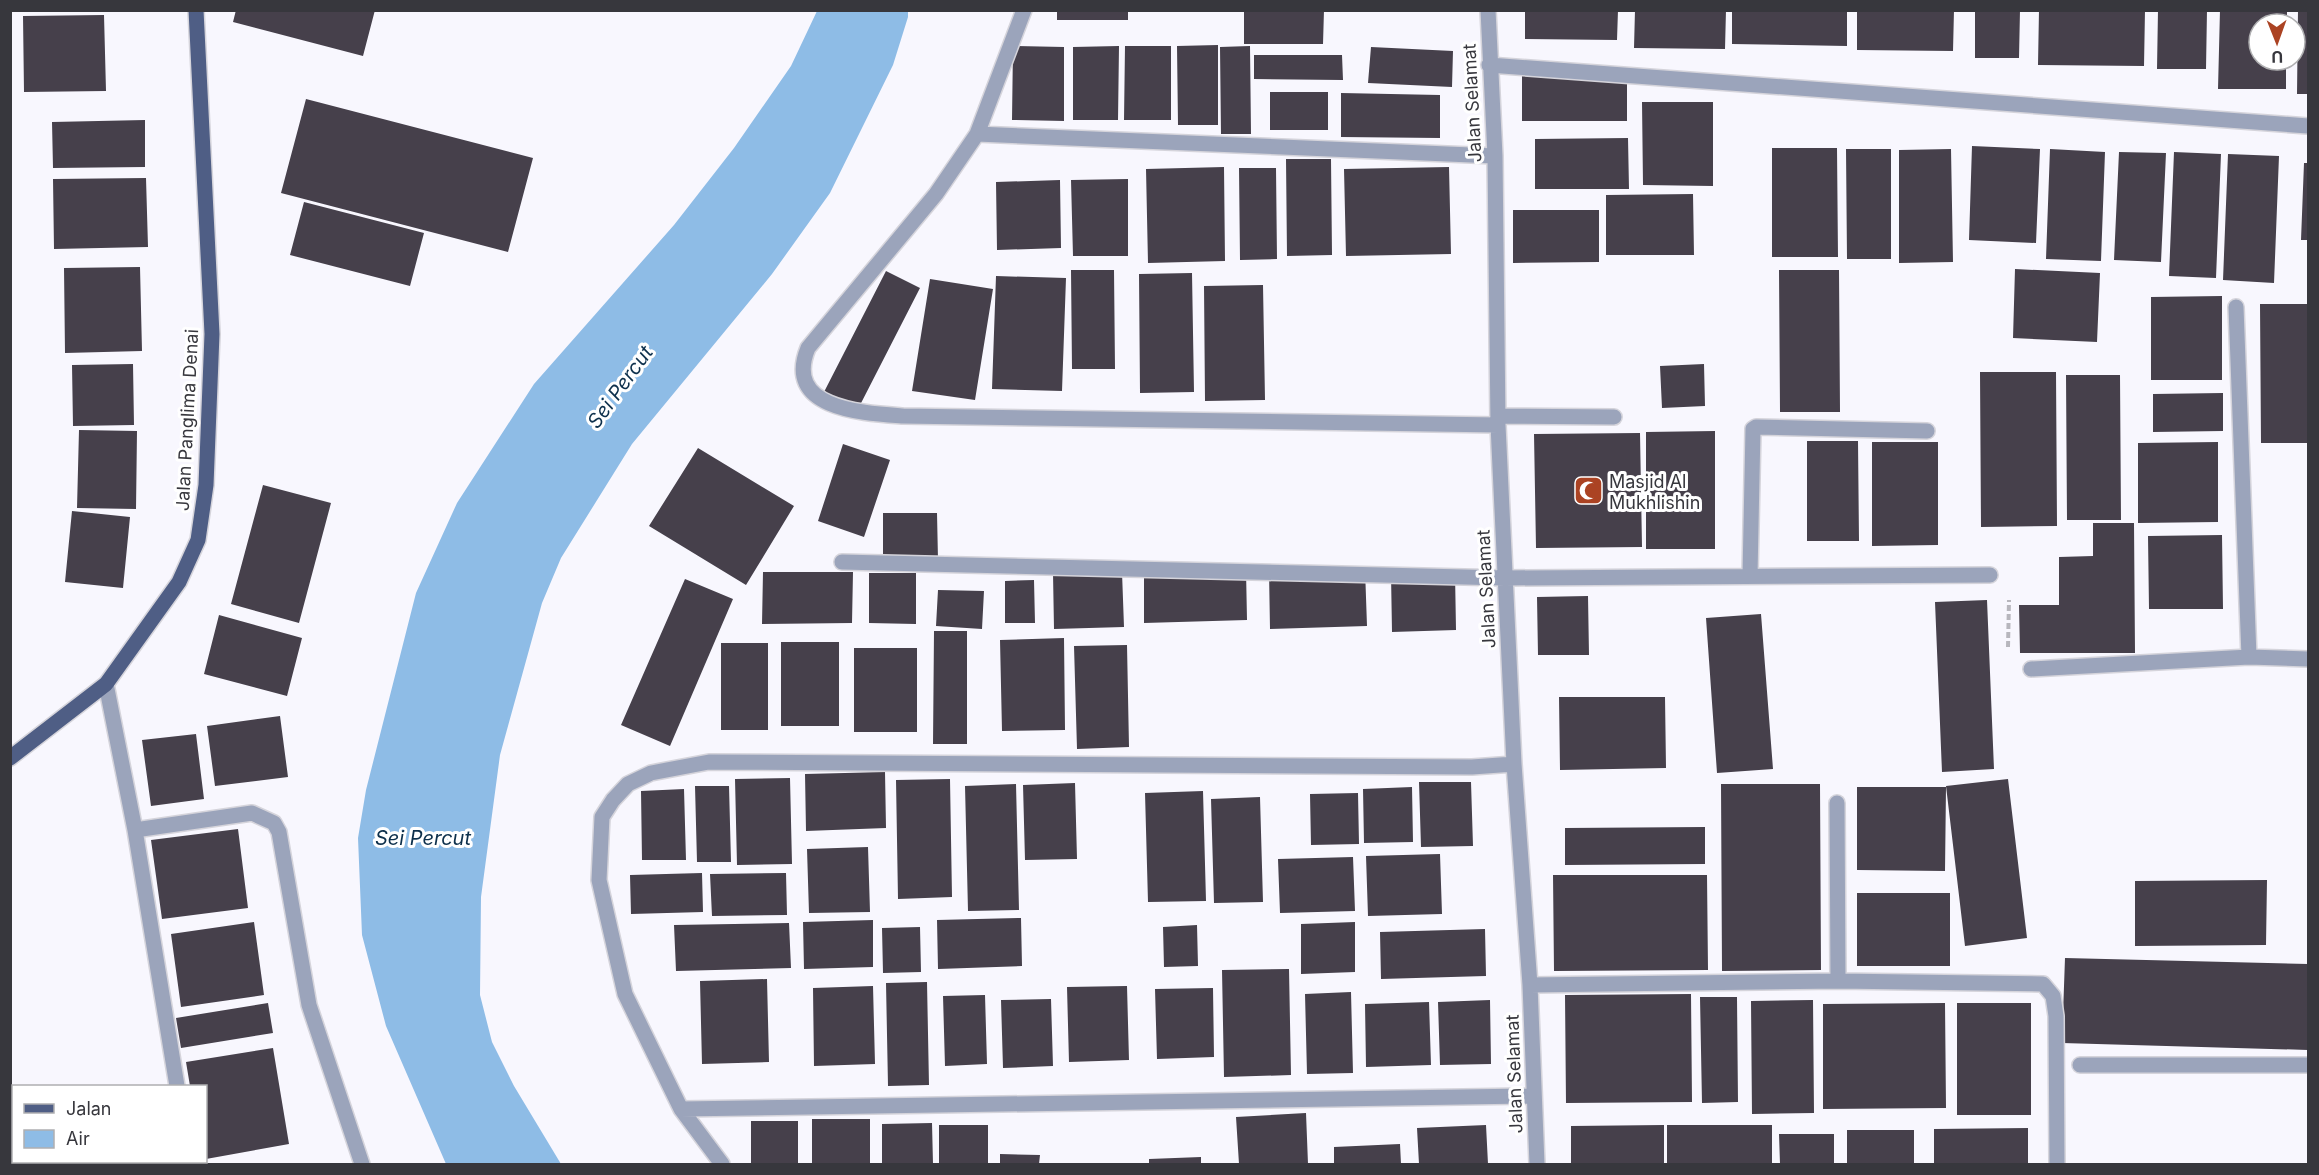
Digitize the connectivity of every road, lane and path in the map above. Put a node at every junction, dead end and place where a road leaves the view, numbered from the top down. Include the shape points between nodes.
1 (196, 10) edge
2 (1024, 10) edge
3 (1488, 10) edge
4 (1489, 65) junction
5 (2308, 126) edge
6 (977, 134) junction
7 (1495, 156) junction
8 (2236, 307) dead end
9 (1614, 417) dead end
10 (1498, 420) junction
11 (1927, 431) dead end
12 (842, 562) dead end
13 (1750, 575) junction
14 (1990, 575) joint
15 (1505, 578) junction
16 (2249, 657) junction
17 (2308, 659) edge
18 (2031, 669) joint
19 (106, 684) junction
20 (10, 758) edge
21 (1514, 764) junction
22 (1837, 803) dead end
23 (135, 830) junction
24 (1838, 981) junction
25 (1530, 985) junction
26 (2080, 1065) dead end
27 (2308, 1065) edge
28 (177, 1085) edge
29 (1533, 1096) junction
30 (681, 1109) junction
31 (10, 1152) edge
32 (12, 1164) edge
33 (362, 1164) edge
34 (722, 1164) edge
35 (1537, 1164) edge
36 (2057, 1164) edge

1 - 19 main road, Jalan Panglima Denai via 212,334 207,484 198,540 179,582
2 - 6 street
3 - 4 street, Jalan Selamat
4 - 5 street
4 - 7 street, Jalan Selamat
6 - 7 street
6 - 10 street via 936,194 808,348 802,376 813,393 834,406 861,413 903,416
7 - 10 street, Jalan Selamat
8 - 16 street
9 - 10 street
10 - 15 street, Jalan Selamat
11 - 13 street via 1753,429
12 - 15 street
13 - 14 street
13 - 15 street
14 - 18 path via 2006,580 2009,587 2008,653 2014,664
15 - 21 street, Jalan Selamat
16 - 17 street
16 - 18 street
19 - 20 main road, Jalan Panglima Denai
19 - 23 street
21 - 25 street, Jalan Selamat
21 - 30 street via 1472,767 709,762 651,773 628,784 602,817 599,880 625,994
22 - 24 street
23 - 28 street
23 - 33 street via 252,813 274,823 279,831 309,1005
24 - 25 street
24 - 36 street via 2043,984 2053,996 2056,1016
25 - 29 street, Jalan Selamat
26 - 27 street
29 - 30 street
29 - 35 street, Jalan Selamat
30 - 34 street
31 - 32 highway

